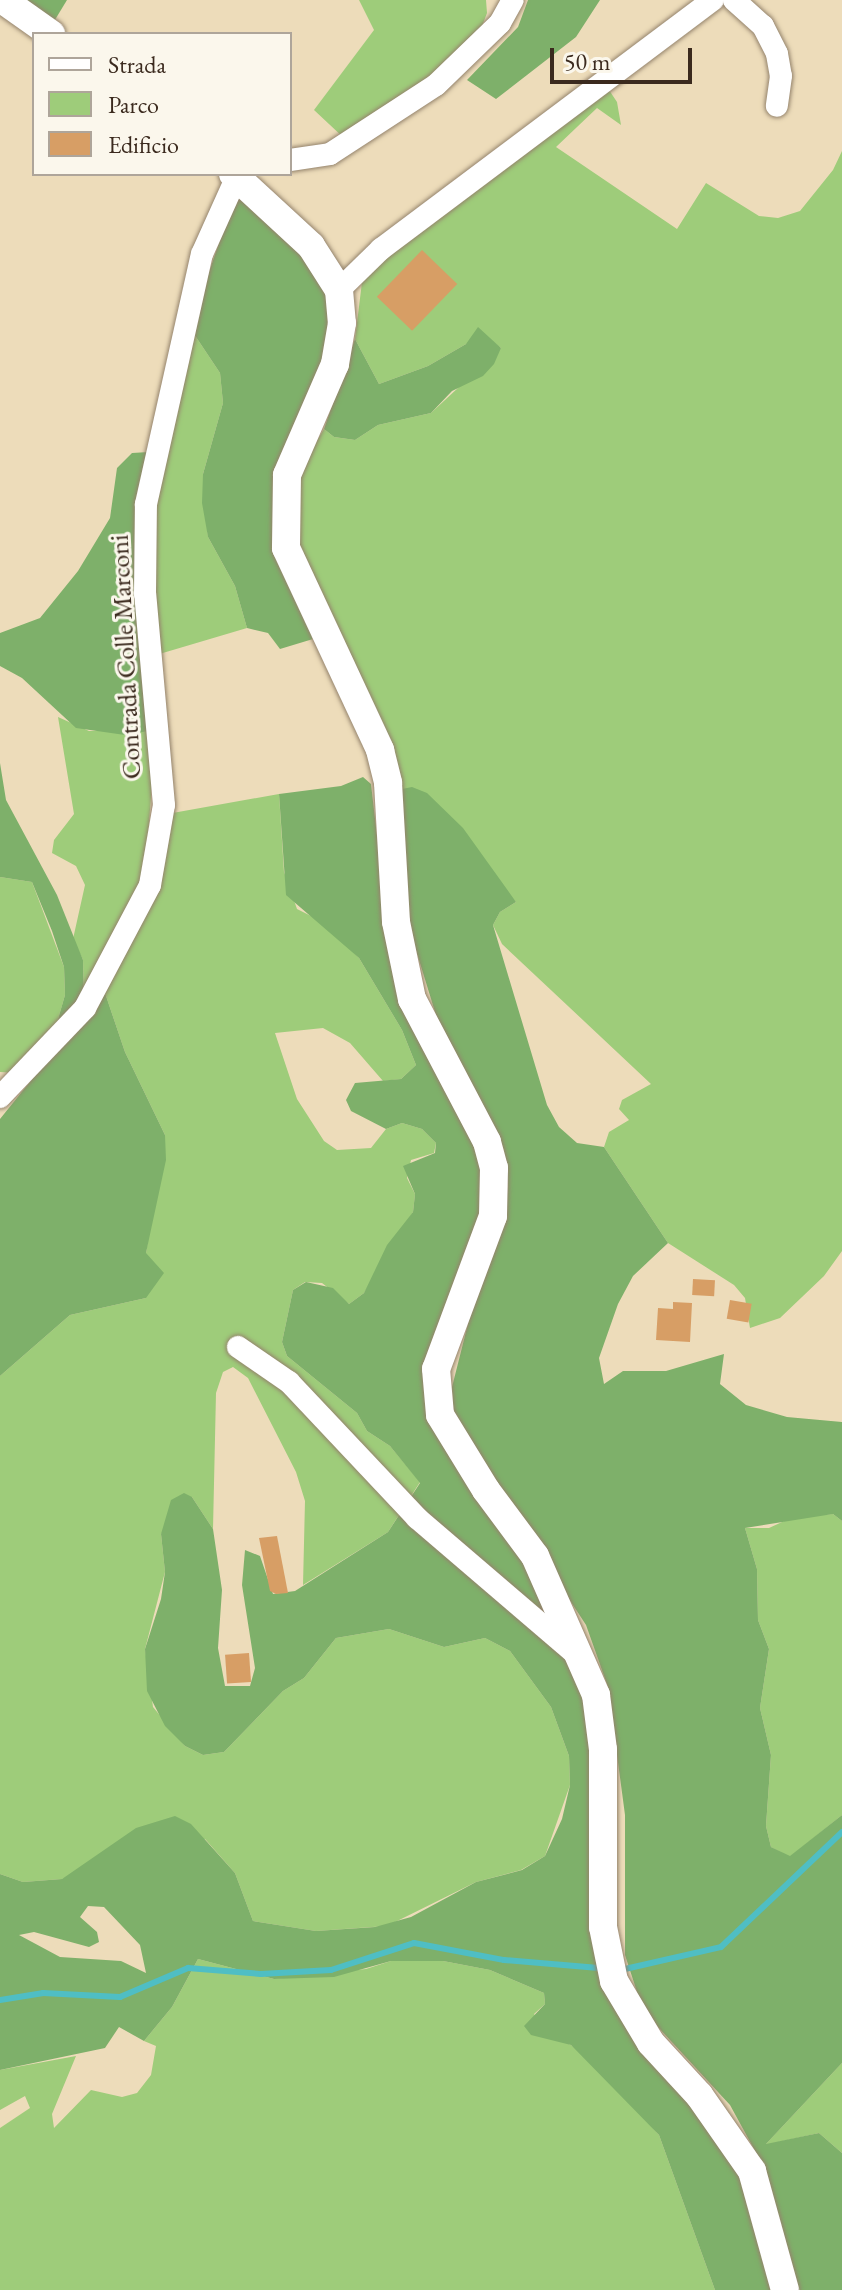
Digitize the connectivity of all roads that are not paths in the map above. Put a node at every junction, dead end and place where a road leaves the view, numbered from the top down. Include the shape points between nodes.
1 (3, 0) edge
2 (513, 0) edge
3 (713, 0) edge
4 (734, 0) edge
5 (48, 32) edge
6 (777, 106) dead end
7 (292, 160) edge
8 (236, 176) edge
9 (237, 176) edge
10 (339, 290) junction
11 (0, 1097) edge
12 (238, 1347) dead end
13 (584, 1662) junction
14 (785, 2290) edge

1 - 5 main road
2 - 7 street via 500,23 436,85 330,154
3 - 10 street via 404,231
4 - 6 street via 763,26 777,54
8 - 11 street, Contrada Colle Marconi via 202,254 146,504 145,594 164,805 150,885 85,1008
9 - 10 main road via 311,246
10 - 13 main road via 342,323 335,364 287,475 286,548 380,750 388,783 396,922 412,999 487,1142 494,1168 493,1216 440,1354 438,1404 486,1490 535,1556
12 - 13 street via 289,1382 417,1518
13 - 14 main road via 596,1695 603,1750 603,1927 614,1981 651,2043 699,2095 746,2161

